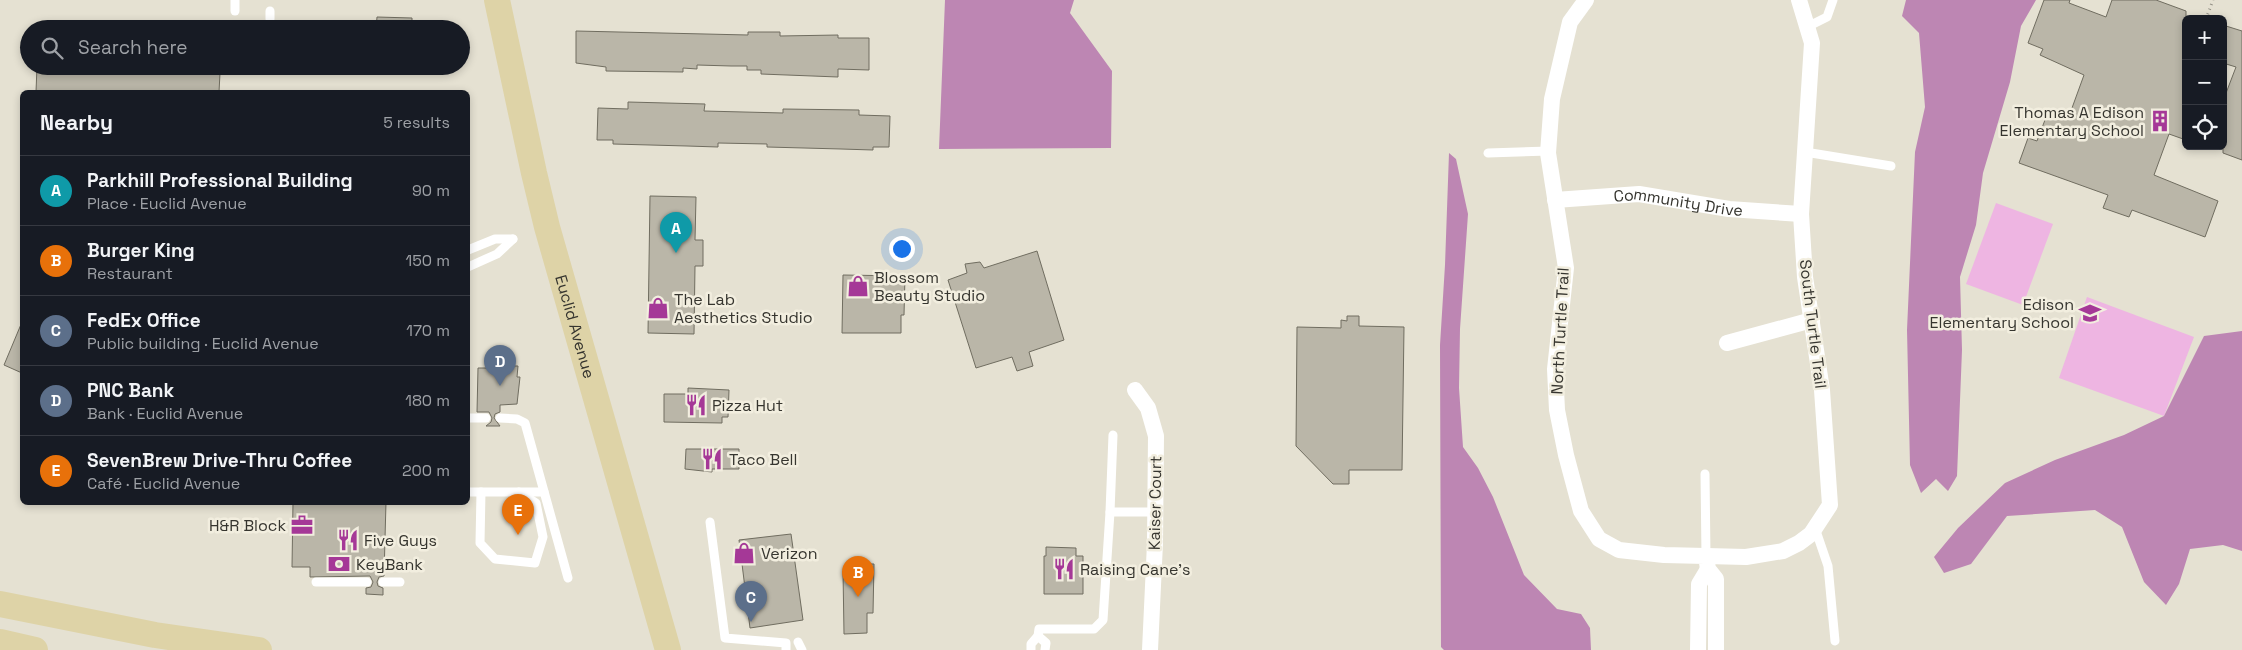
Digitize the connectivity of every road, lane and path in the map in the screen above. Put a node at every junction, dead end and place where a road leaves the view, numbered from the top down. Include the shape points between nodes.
1 (235, 0) edge
2 (497, 0) edge
3 (1586, 0) edge
4 (1799, 0) edge
5 (1834, 0) edge
6 (2213, 0) edge
7 (235, 11) dead end
8 (2207, 15) edge
9 (1807, 27) junction
10 (1548, 150) junction
11 (1805, 152) junction
12 (1488, 153) dead end
13 (1891, 166) dead end
14 (1555, 200) junction
15 (1801, 214) junction
16 (470, 249) edge
17 (470, 266) edge
18 (1812, 320) junction
19 (1728, 343) dead end
20 (1135, 390) dead end
21 (470, 418) edge
22 (486, 418) dead end
23 (500, 418) dead end
24 (1113, 435) dead end
25 (1704, 474) dead end
26 (470, 492) edge
27 (481, 492) junction
28 (519, 492) junction
29 (544, 492) junction
30 (1110, 512) junction
31 (1155, 512) junction
32 (710, 522) dead end
33 (1815, 528) junction
34 (1707, 562) junction
35 (568, 578) dead end
36 (316, 582) dead end
37 (367, 582) dead end
38 (383, 582) dead end
39 (400, 582) dead end
40 (0, 604) edge
41 (1038, 636) junction
42 (1835, 641) dead end
43 (0, 642) edge
44 (786, 647) edge
45 (35, 650) edge
46 (259, 650) edge
47 (668, 650) edge
48 (1032, 650) edge
49 (1045, 650) edge
50 (1150, 650) edge
51 (1698, 650) edge
52 (1716, 650) edge

1 - 7 lane
2 - 47 main road, Euclid Avenue via 547,226
3 - 10 street, North Turtle Trail via 1570,22 1552,99
4 - 9 street, South Turtle Trail
5 - 9 lane via 1827,17
6 - 8 path
9 - 11 street, South Turtle Trail via 1812,43
10 - 12 lane
10 - 14 street, North Turtle Trail
11 - 13 lane
11 - 15 street, South Turtle Trail
14 - 15 street, Community Drive via 1638,194 1729,210
14 - 34 street, North Turtle Trail via 1566,268 1555,369 1557,410 1581,511 1599,539 1619,550
15 - 18 street, South Turtle Trail via 1805,277
16 - 17 lane via 495,239 513,239 497,254
18 - 19 street
18 - 33 street, South Turtle Trail via 1822,390 1830,505
20 - 31 street, Kaiser Court via 1148,408 1156,436
21 - 22 lane
23 - 29 lane via 525,423
24 - 30 lane
25 - 34 lane
26 - 27 lane
27 - 28 lane
27 - 28 lane via 480,543 496,559 535,563 543,537 536,504
28 - 29 lane
29 - 35 lane
30 - 31 lane
30 - 41 lane via 1104,620 1094,629 1038,629
31 - 50 street, Kaiser Court
32 - 44 lane via 725,638
33 - 34 street, South Turtle Trail via 1799,543 1783,551
33 - 42 lane via 1828,566
34 - 51 street via 1699,584
34 - 52 street via 1716,579
36 - 37 lane
38 - 39 lane
40 - 46 main road via 156,635
41 - 48 lane via 1031,644
41 - 49 lane via 1046,643
43 - 45 main road

